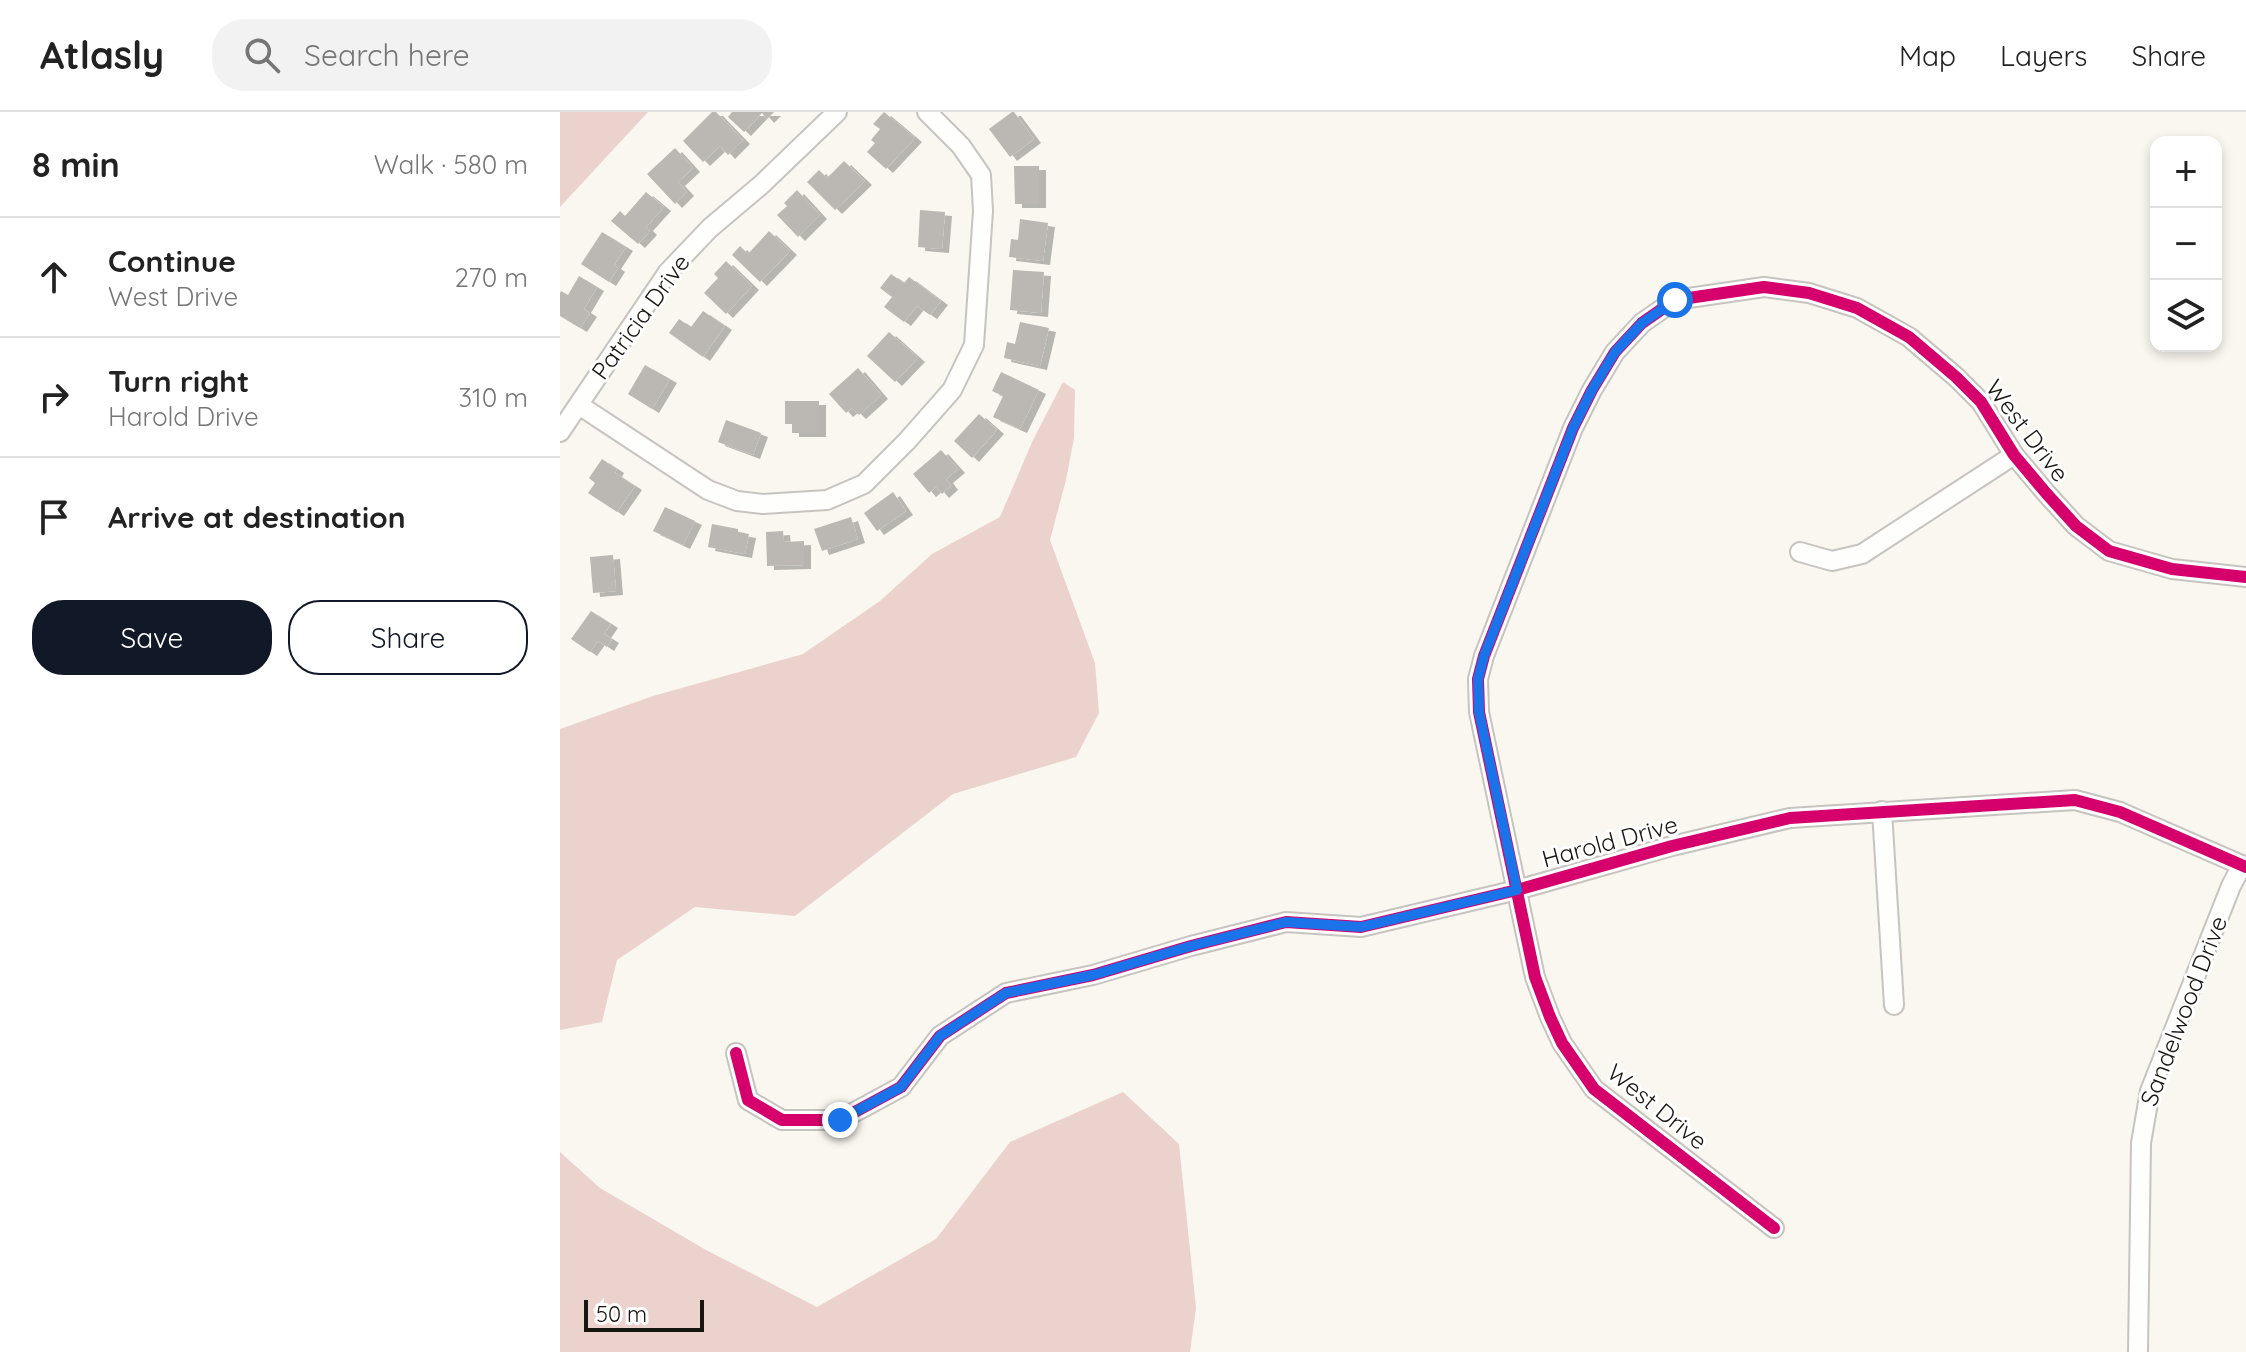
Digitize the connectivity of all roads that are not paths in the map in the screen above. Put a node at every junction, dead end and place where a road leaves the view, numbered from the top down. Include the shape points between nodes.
1 (837, 112) edge
2 (927, 112) edge
3 (579, 405) junction
4 (560, 432) edge
5 (2014, 455) junction
6 (1800, 552) dead end
7 (2246, 577) edge
8 (1882, 811) junction
9 (2244, 866) edge
10 (1517, 890) junction
11 (1894, 1005) dead end
12 (736, 1053) dead end
13 (1774, 1228) dead end
14 (2138, 1352) edge

1 - 3 street, Patricia Drive via 668,272
2 - 3 street via 981,175 974,345 952,390 864,484 827,500 737,501 708,490
3 - 4 street, Patricia Drive
5 - 6 street via 1862,554 1832,561
5 - 7 street, West Drive via 2076,526 2109,551 2172,569
5 - 10 street, West Drive via 1981,402 1956,377 1909,337 1857,308 1809,293 1764,287 1675,300 1642,323 1615,352 1573,428 1478,679 1479,712
8 - 9 street, Harold Drive via 2075,800 2120,812
8 - 10 street, Harold Drive via 1790,818
8 - 11 street
9 - 14 street, Sandelwood Drive via 2231,886 2145,1111
10 - 12 street, Harold Drive via 1361,927 1286,922 1006,993 940,1036 901,1087 840,1120 782,1120 748,1100
10 - 13 street, West Drive via 1535,977 1550,1017 1594,1089

